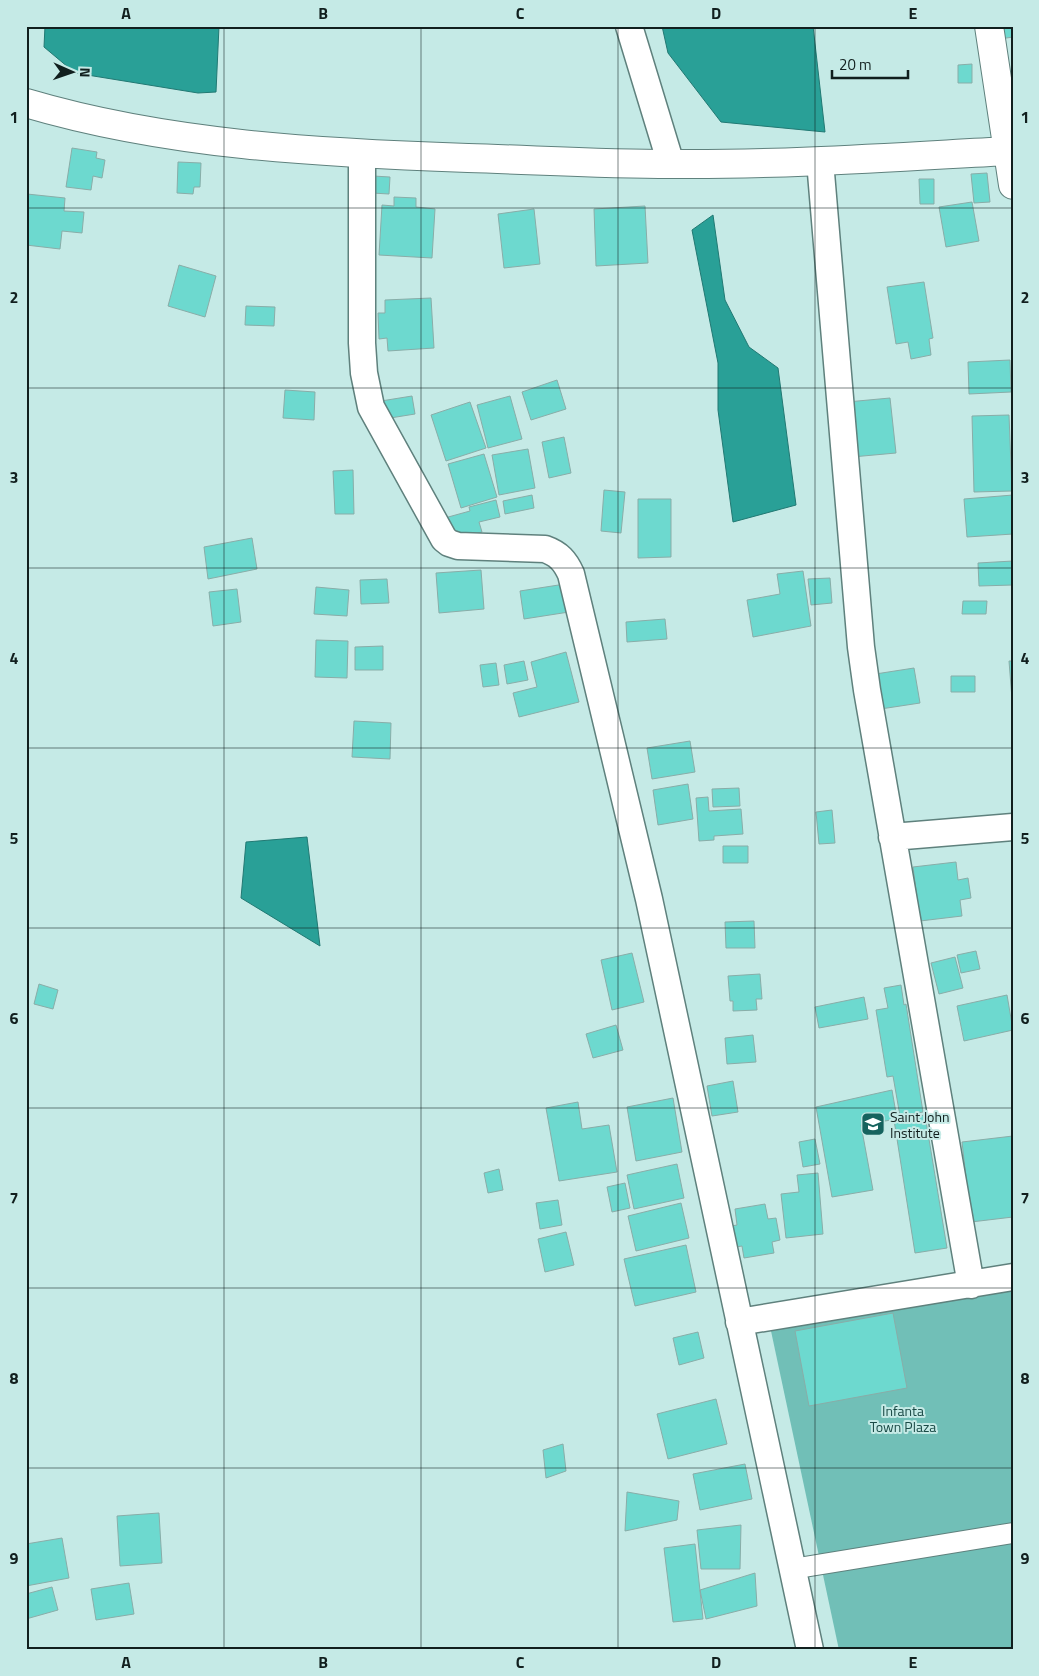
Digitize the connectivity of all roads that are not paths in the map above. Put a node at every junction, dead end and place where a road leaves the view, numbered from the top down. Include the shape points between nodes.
1 (628, 26) edge
2 (989, 26) edge
3 (26, 103) edge
4 (1008, 151) junction
5 (362, 154) junction
6 (820, 162) junction
7 (671, 164) junction
8 (1013, 184) edge
9 (1013, 827) edge
10 (892, 837) junction
11 (1013, 1277) edge
12 (971, 1285) junction
13 (739, 1322) junction
14 (1013, 1533) edge
15 (792, 1569) junction
16 (810, 1650) edge

1 - 7 street
2 - 4 street
3 - 5 street via 75,118 158,134
4 - 6 street
4 - 8 street
5 - 7 street
5 - 13 street via 362,343 371,407 449,543 544,549 565,562 571,574 648,899
6 - 7 street
6 - 10 street via 861,647
9 - 10 street
10 - 12 street
11 - 12 street
12 - 13 street
13 - 15 street
14 - 15 street
15 - 16 street

